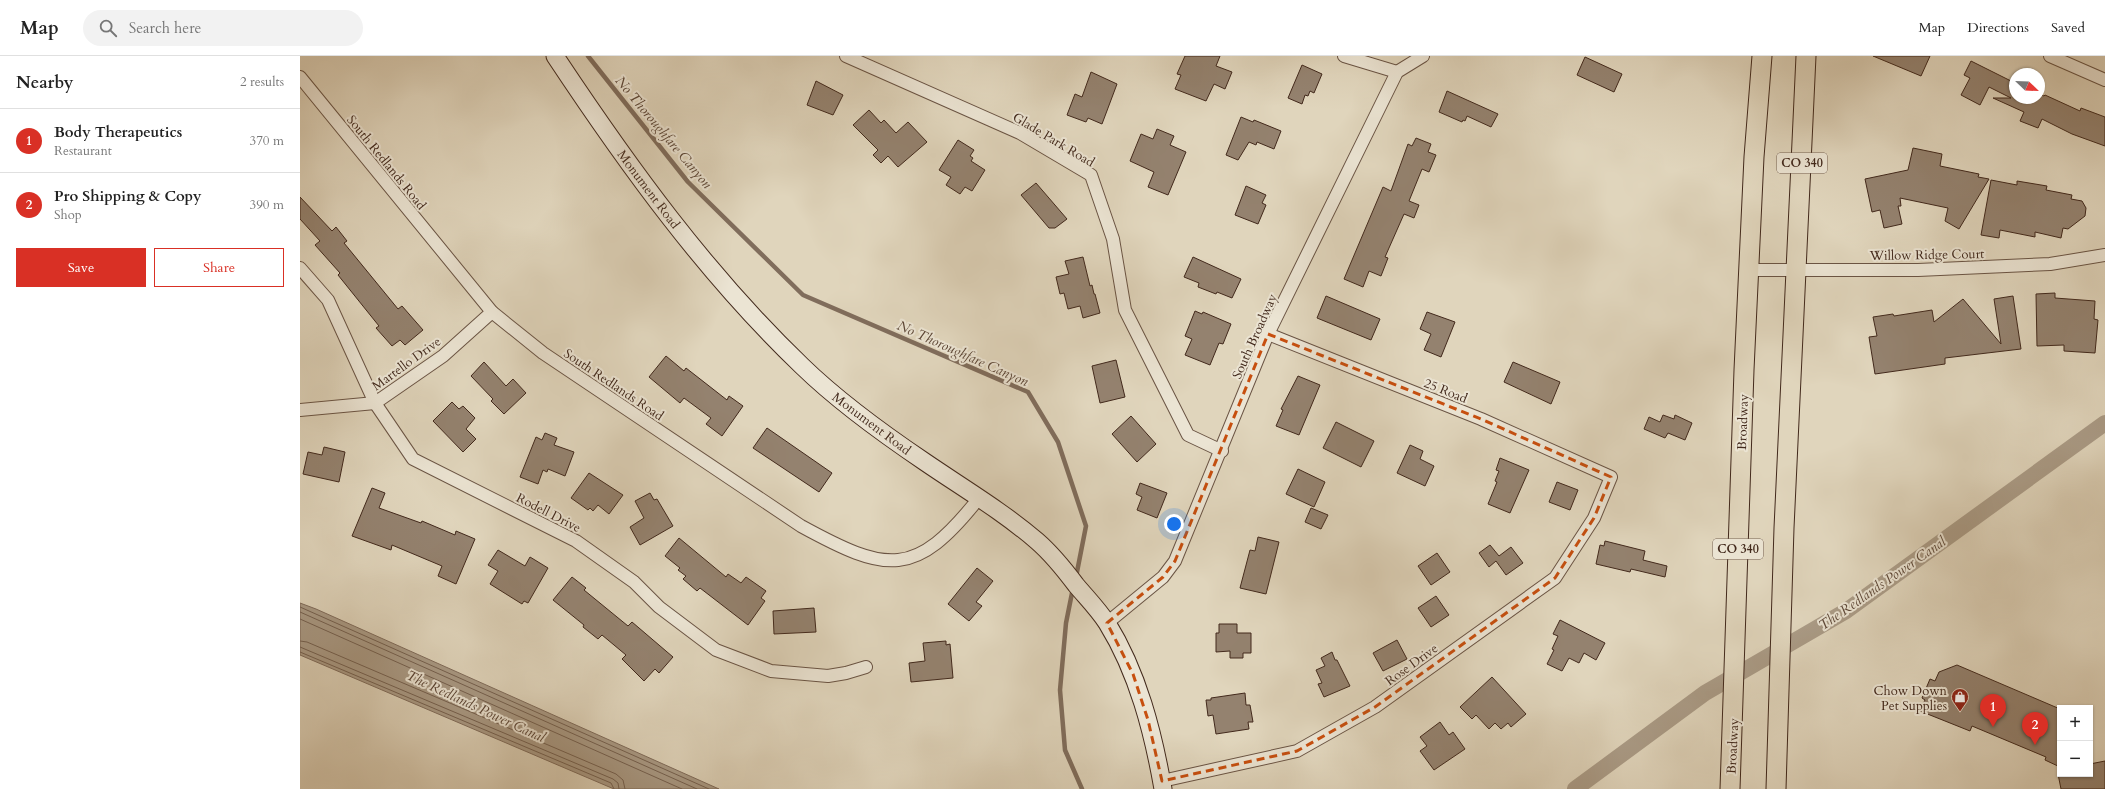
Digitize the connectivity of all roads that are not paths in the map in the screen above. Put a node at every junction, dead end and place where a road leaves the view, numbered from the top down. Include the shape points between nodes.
1 (555, 56) edge
2 (846, 56) edge
3 (1344, 56) edge
4 (1423, 56) edge
5 (1762, 56) edge
6 (1768, 56) edge
7 (1806, 56) edge
8 (2050, 56) edge
9 (1397, 72) junction
10 (300, 77) edge
11 (2105, 80) edge
12 (1757, 118) junction
13 (2105, 255) edge
14 (300, 268) edge
15 (1749, 270) junction
16 (1796, 270) junction
17 (492, 312) junction
18 (1268, 334) junction
19 (375, 403) junction
20 (300, 410) edge
21 (1222, 451) junction
22 (1611, 477) joint
23 (979, 498) junction
24 (1107, 623) junction
25 (866, 667) dead end
26 (1162, 785) edge
27 (1730, 789) edge
28 (1776, 789) edge

1 - 23 main road, Monument Road via 641,180 705,263 753,316 803,367 852,409
2 - 21 street, Glade Park Road via 1020,133 1091,175 1113,239 1125,310 1188,435
3 - 9 street
4 - 9 street
5 - 12 main road, Broadway / CO 340
6 - 12 main road
7 - 16 main road, CO 340
8 - 11 street
9 - 18 street, South Broadway
10 - 17 street, South Redlands Road
12 - 15 main road, Broadway / CO 340
13 - 16 street, Willow Ridge Court via 2050,264 1918,270
14 - 19 street, Rodell Drive via 328,300
15 - 16 street, Willow Ridge Court
15 - 27 main road, Broadway / CO 340
16 - 28 main road, CO 340
17 - 19 street, Martello Drive via 443,356
17 - 23 street, South Redlands Road via 556,362 801,526 842,549 881,560 895,561 916,557 943,539
18 - 21 street, South Broadway
18 - 22 street, 25 Road via 1481,419
19 - 20 street, Martello Drive
19 - 25 street, Rodell Drive via 413,460 576,541 634,582 660,607 716,650 771,671 828,676
21 - 24 street, South Broadway via 1176,560 1163,578
22 - 26 street, Rose Drive via 1594,518 1555,578 1375,707 1297,751
23 - 24 main road, Monument Road via 1014,523 1055,558
24 - 26 main road, Monument Road via 1133,674 1148,720

